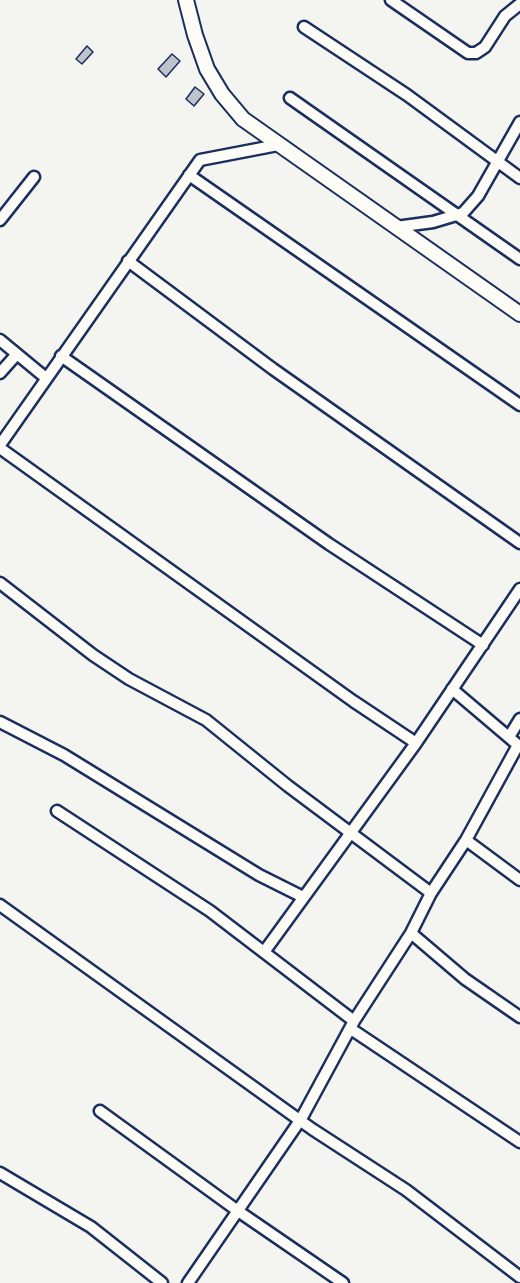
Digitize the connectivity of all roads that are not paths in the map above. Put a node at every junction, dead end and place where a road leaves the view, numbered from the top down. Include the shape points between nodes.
1 (186, 0) edge
2 (391, 0) edge
3 (520, 4) edge
4 (304, 27) dead end
5 (290, 98) dead end
6 (520, 122) edge
7 (278, 145) junction
8 (497, 161) junction
9 (189, 175) junction
10 (34, 177) dead end
11 (520, 178) edge
12 (457, 215) junction
13 (0, 220) edge
14 (396, 227) junction
15 (520, 259) edge
16 (128, 261) junction
17 (520, 314) edge
18 (0, 340) edge
19 (17, 354) junction
20 (61, 356) junction
21 (0, 373) edge
22 (46, 378) junction
23 (520, 405) edge
24 (0, 447) edge
25 (520, 543) edge
26 (0, 583) edge
27 (520, 589) edge
28 (483, 645) junction
29 (452, 689) junction
30 (520, 719) edge
31 (0, 722) edge
32 (509, 737) junction
33 (416, 742) junction
34 (519, 746) edge
35 (57, 811) dead end
36 (351, 832) junction
37 (466, 840) junction
38 (520, 880) edge
39 (431, 893) junction
40 (303, 897) junction
41 (0, 905) edge
42 (411, 933) junction
43 (264, 952) junction
44 (520, 1017) edge
45 (353, 1025) junction
46 (100, 1111) dead end
47 (301, 1119) junction
48 (520, 1142) edge
49 (0, 1173) edge
50 (238, 1211) junction
51 (520, 1277) edge
52 (162, 1283) edge
53 (188, 1283) edge
54 (343, 1283) edge

1 - 7 street via 212,79 232,109
2 - 3 street via 468,53 476,53 485,46 505,16
4 - 8 street
5 - 12 street
6 - 8 street
7 - 9 street via 200,160
7 - 14 street
8 - 11 street
8 - 12 street via 478,196
9 - 16 street
9 - 23 street
10 - 13 street
12 - 14 street
12 - 15 street
14 - 17 street
16 - 20 street
16 - 25 street
18 - 19 street
19 - 21 street
19 - 22 street
20 - 22 street
20 - 28 street via 329,544
22 - 24 street
24 - 33 street
26 - 36 street via 102,661 206,720
27 - 28 street
28 - 29 street
29 - 32 street
29 - 33 street
30 - 32 street
31 - 40 street via 74,761 259,875
32 - 34 street
33 - 36 street
34 - 37 street
35 - 43 street via 210,911
36 - 39 street
36 - 40 street
37 - 38 street
37 - 39 street
39 - 42 street
40 - 43 street
41 - 47 street
42 - 44 street via 465,979
42 - 45 street
43 - 45 street
45 - 47 street
45 - 48 street
46 - 50 street
47 - 50 street
47 - 51 street via 406,1190
49 - 52 street via 91,1227
50 - 53 street
50 - 54 street

